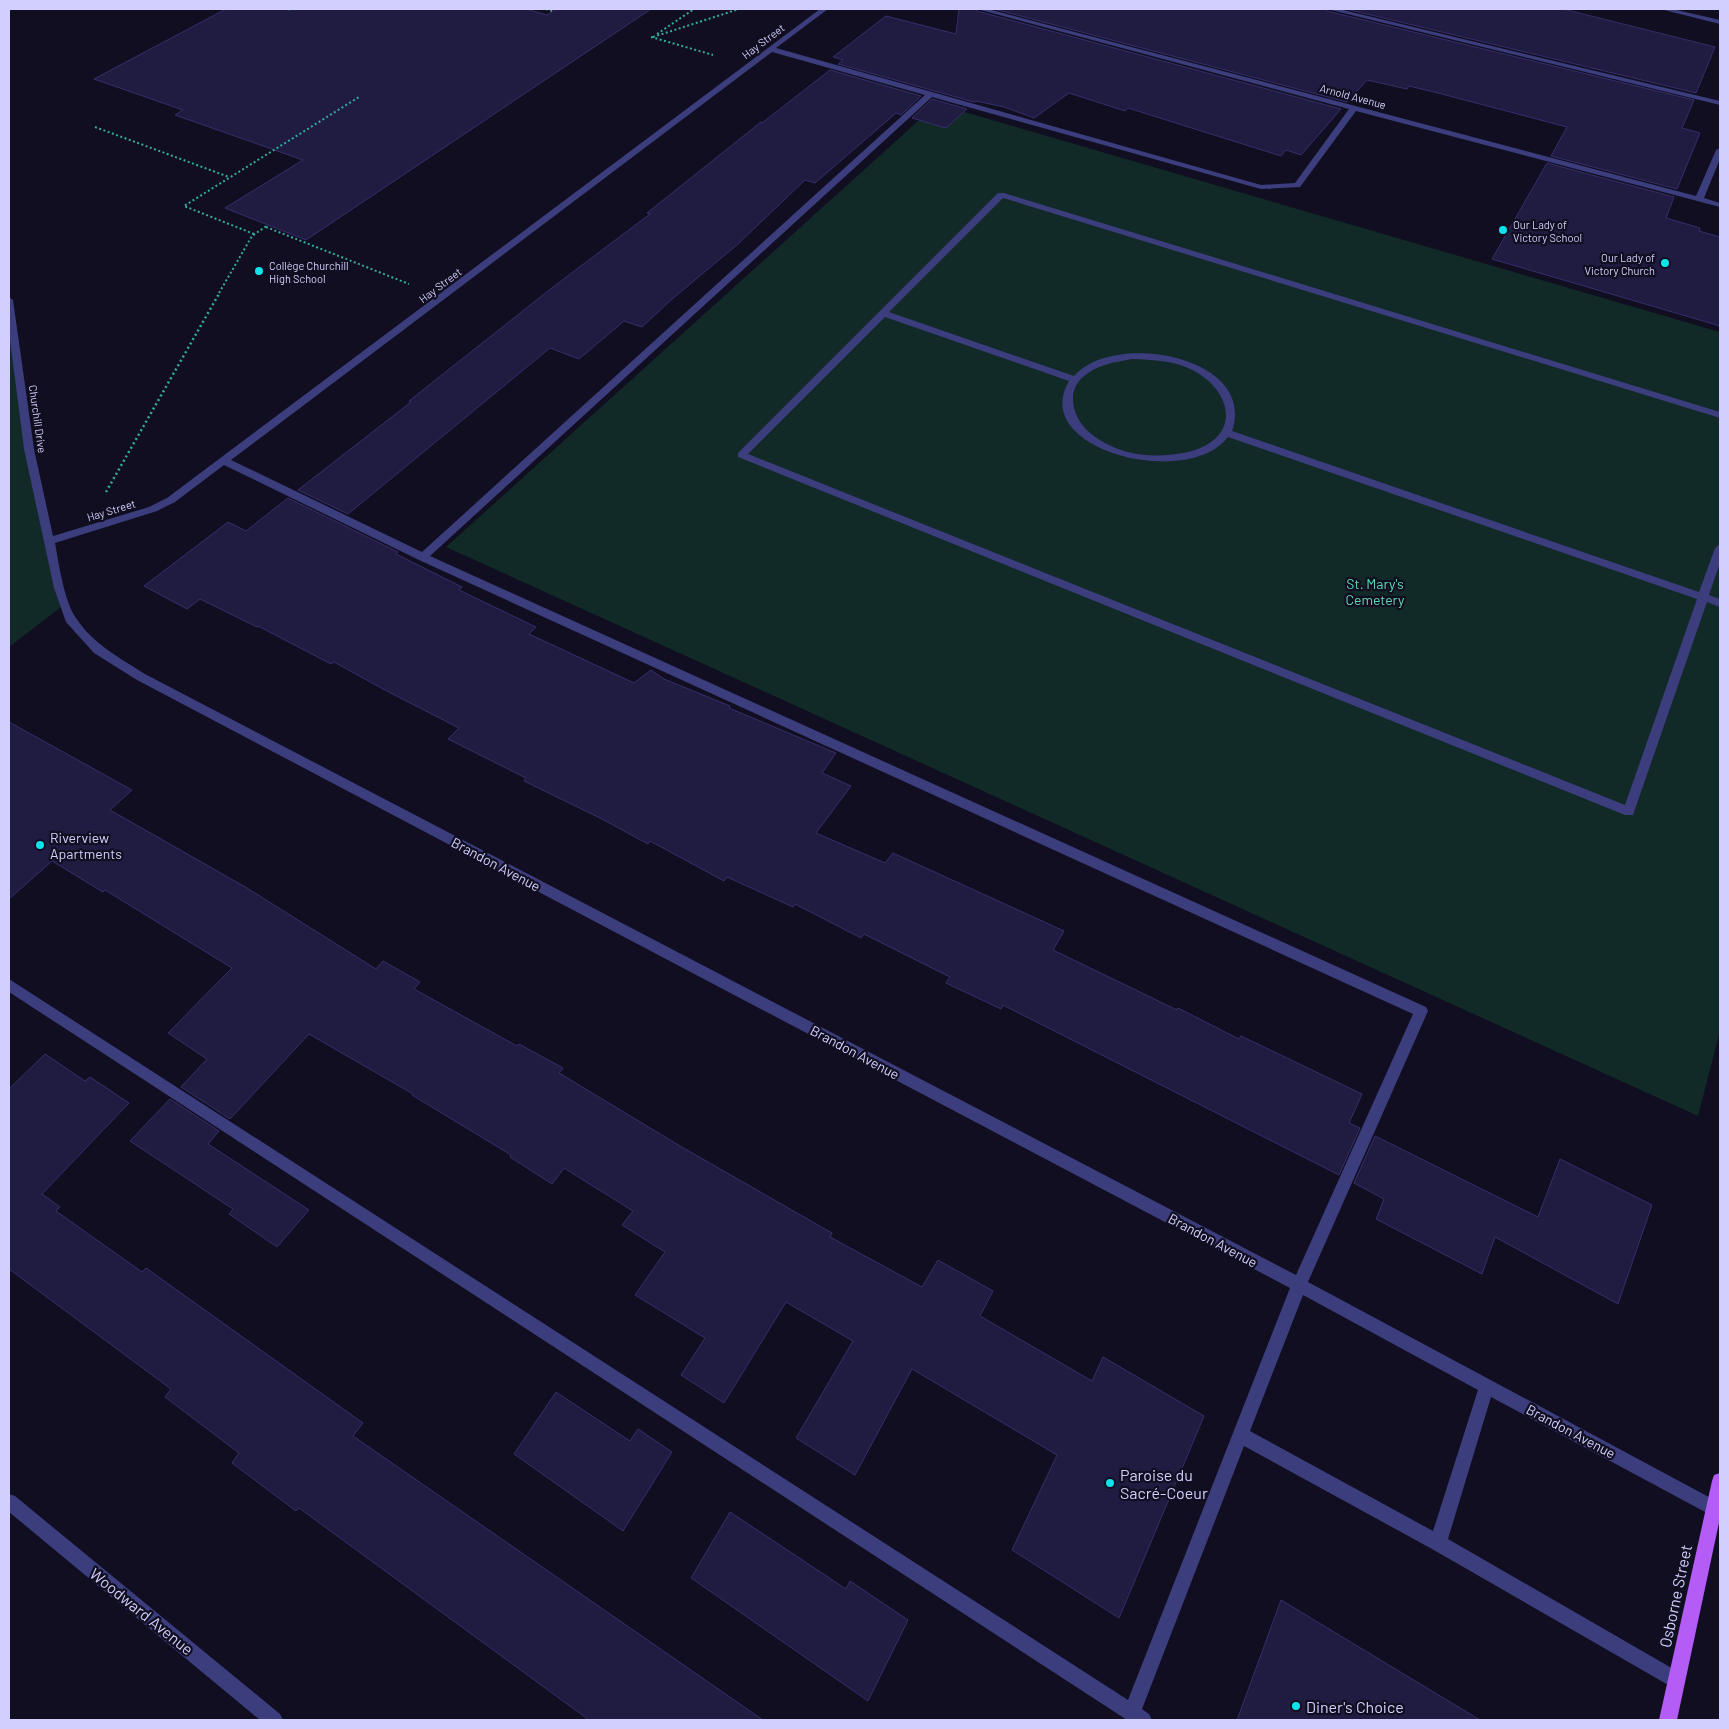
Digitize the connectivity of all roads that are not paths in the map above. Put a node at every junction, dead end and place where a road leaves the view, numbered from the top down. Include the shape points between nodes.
1 (824, 9) edge
2 (981, 9) edge
3 (1331, 9) edge
4 (1664, 9) edge
5 (1720, 22) edge
6 (770, 49) junction
7 (930, 95) junction
8 (1720, 103) edge
9 (1354, 108) junction
10 (1720, 150) edge
11 (1699, 199) junction
12 (1720, 205) edge
13 (9, 300) edge
14 (883, 314) junction
15 (1074, 380) junction
16 (1720, 415) edge
17 (1227, 432) junction
18 (225, 461) junction
19 (48, 541) junction
20 (1720, 548) edge
21 (423, 556) junction
22 (1703, 598) junction
23 (1720, 604) edge
24 (9, 985) edge
25 (1299, 1285) junction
26 (1487, 1386) junction
27 (1241, 1435) junction
28 (1720, 1481) edge
29 (9, 1502) edge
30 (1717, 1510) edge
31 (1438, 1543) junction
32 (1676, 1680) junction
33 (1138, 1717) edge
34 (274, 1720) edge
35 (1668, 1720) edge

1 - 6 street, Hay Street
2 - 9 street, Arnold Avenue
3 - 8 street
4 - 5 street
6 - 7 street
6 - 18 street, Hay Street
7 - 9 street via 1261,187 1298,185
7 - 21 street
9 - 11 street, Arnold Avenue
10 - 11 street
11 - 12 street, Arnold Avenue
13 - 19 street, Churchill Drive via 29,449
14 - 15 street
14 - 16 street via 1001,195
14 - 22 street via 741,455 1629,812
15 - 17 street via 1089,368 1108,360 1132,356 1181,362 1203,372 1220,385 1230,401 1233,417
15 - 17 street via 1067,396 1070,414 1082,432 1102,446 1129,456 1159,459 1188,456 1211,447
17 - 22 street
18 - 19 street, Hay Street via 171,500 152,509
18 - 21 street
19 - 25 street, Brandon Avenue via 70,618 101,652 140,677
20 - 22 street
21 - 25 street via 1421,1011
22 - 23 street
24 - 33 street
25 - 26 street, Brandon Avenue
25 - 27 street
26 - 30 street, Brandon Avenue
26 - 31 street
27 - 31 street
27 - 33 street
28 - 30 main road, Osborne Street
29 - 34 street, Woodward Avenue
30 - 32 main road, Osborne Street
31 - 32 street
32 - 35 main road, Osborne Street

